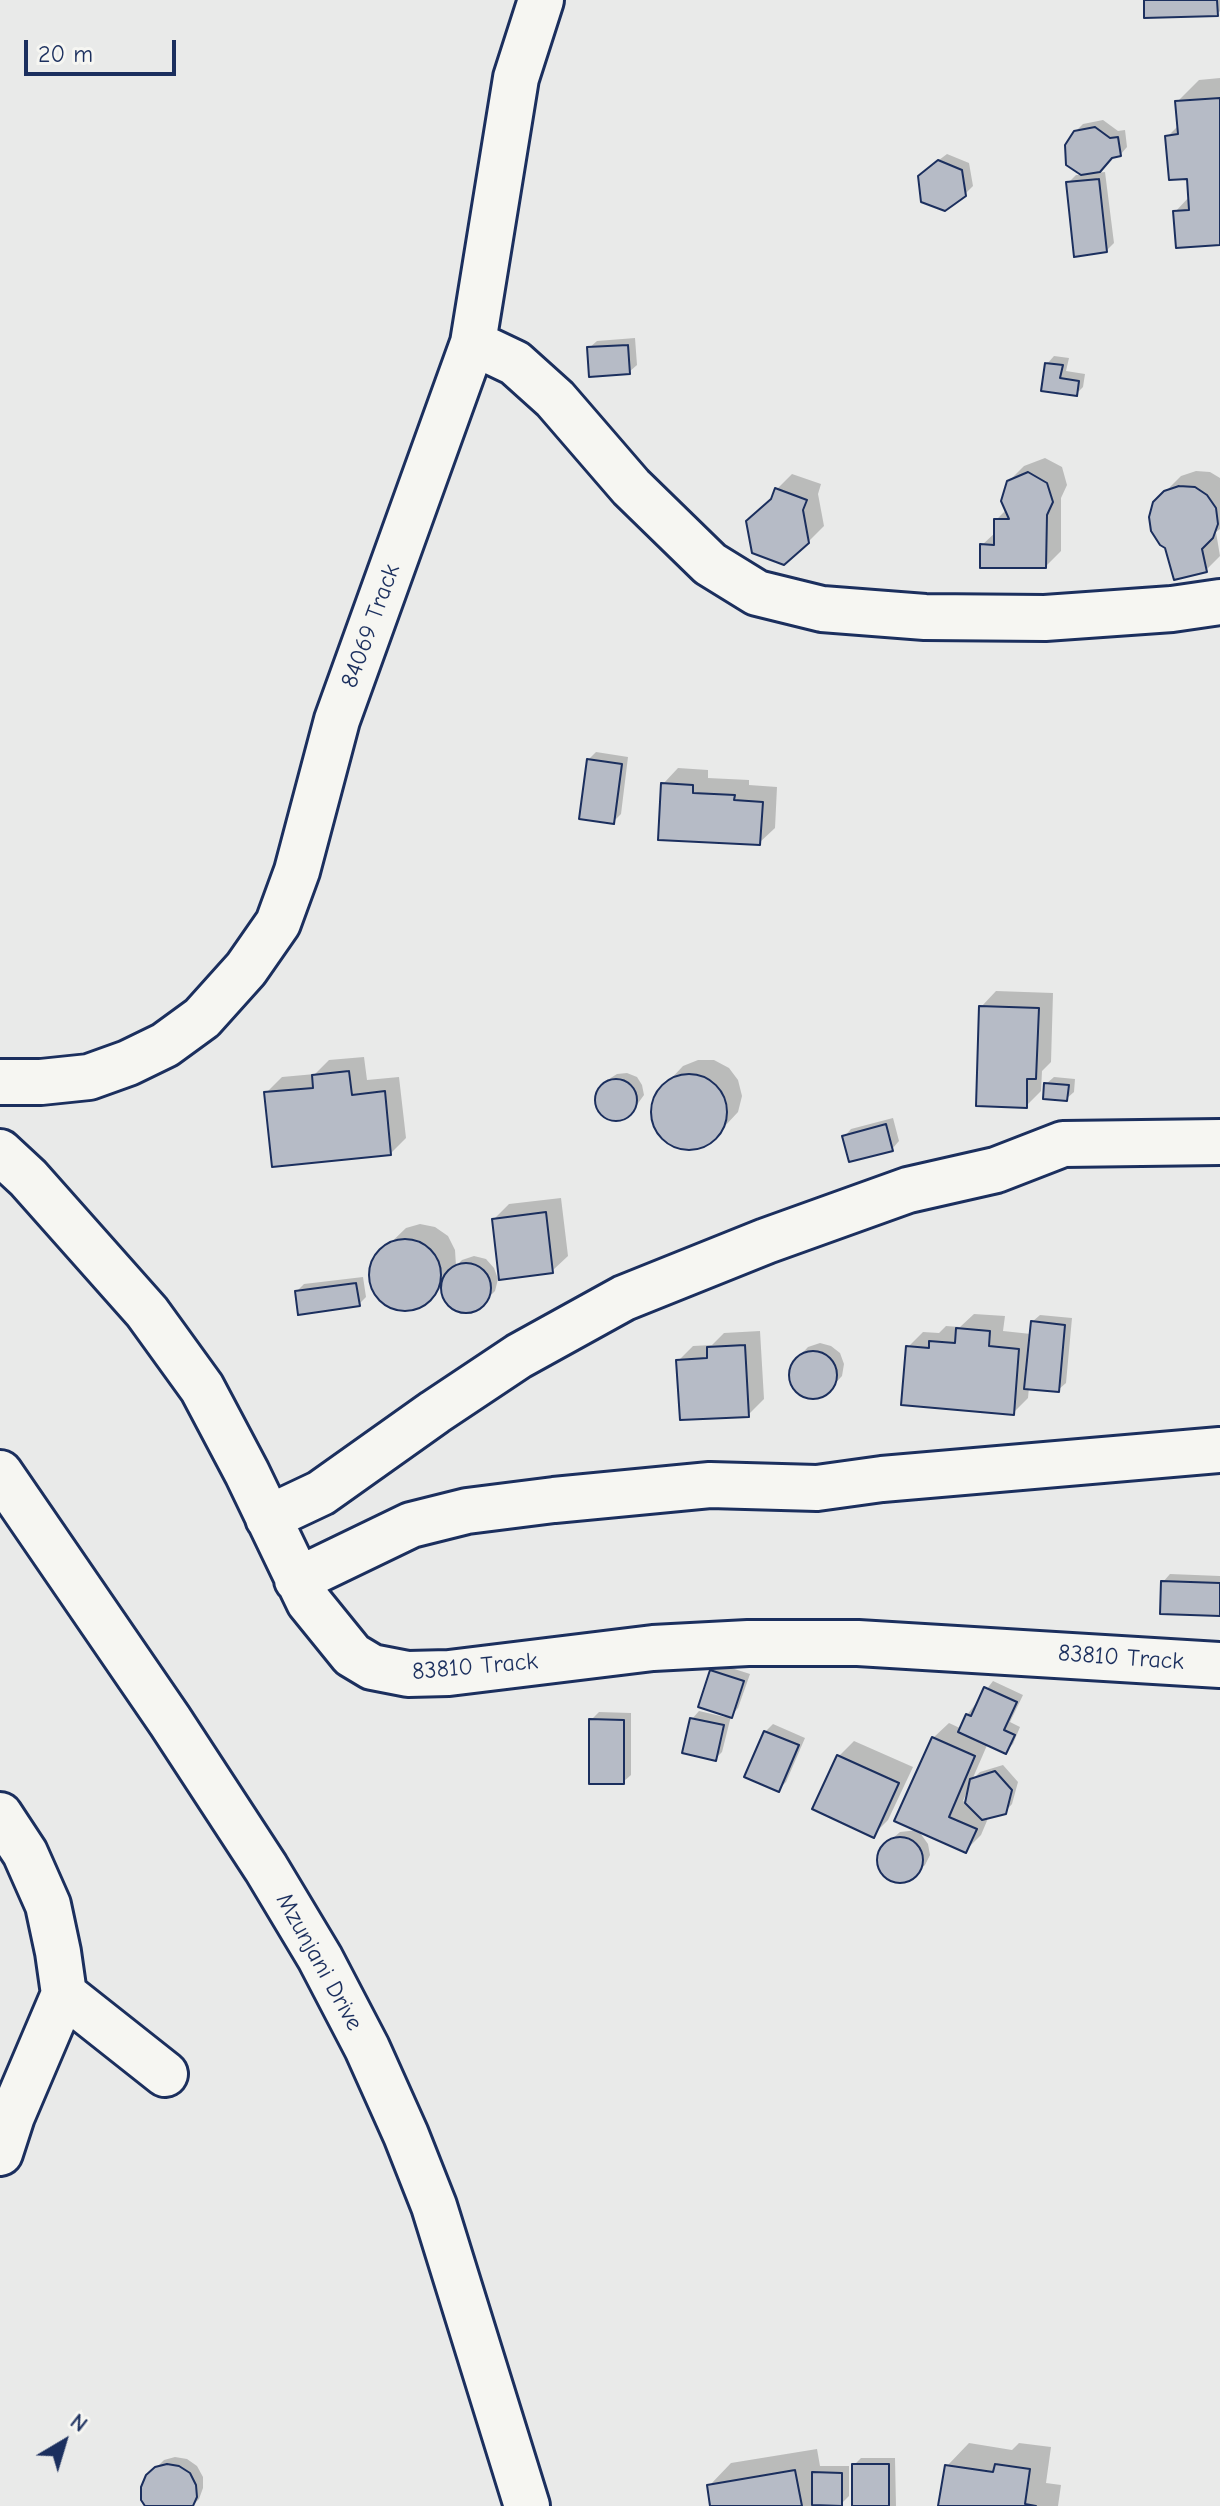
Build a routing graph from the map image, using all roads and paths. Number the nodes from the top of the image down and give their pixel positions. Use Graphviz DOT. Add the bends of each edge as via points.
graph roads {
  1 [pos="541,0"];
  2 [pos="473,343"];
  3 [pos="1220,602"];
  4 [pos="0,1082"];
  5 [pos="1220,1142"];
  6 [pos="0,1152"];
  7 [pos="1220,1450"];
  8 [pos="0,1473"];
  9 [pos="268,1518"];
  10 [pos="297,1580"];
  11 [pos="1220,1665"];
  12 [pos="0,1815"];
  13 [pos="64,1994"];
  14 [pos="165,2074"];
  15 [pos="0,2153"];
  16 [pos="527,2506"];
  1 -- 2 [label="street, 84069 Track" via="516,78"];
  2 -- 3 [label="street" via="515,363 710,564 757,593 822,609 925,617 1045,618"];
  2 -- 4 [label="street, 84069 Track" via="337,720 278,923 202,1018 165,1045 89,1077"];
  5 -- 9 [label="street" via="1063,1144 996,1170 908,1190 766,1241 624,1298 519,1356 321,1493"];
  6 -- 9 [label="street, 83810 Track" via="147,1312 202,1388"];
  7 -- 10 [label="street" via="817,1488 710,1485 467,1511 411,1525"];
  8 -- 16 [label="street, Mzunjani Drive" via="266,1868 367,2048 434,2206"];
  9 -- 10 [label="street, 83810 Track"];
  10 -- 11 [label="street, 83810 Track" via="352,1655 372,1667 408,1674 748,1643 858,1643"];
  12 -- 13 [label="street" via="25,1853 48,1905"];
  13 -- 14 [label="street"];
  13 -- 15 [label="street"];
}
